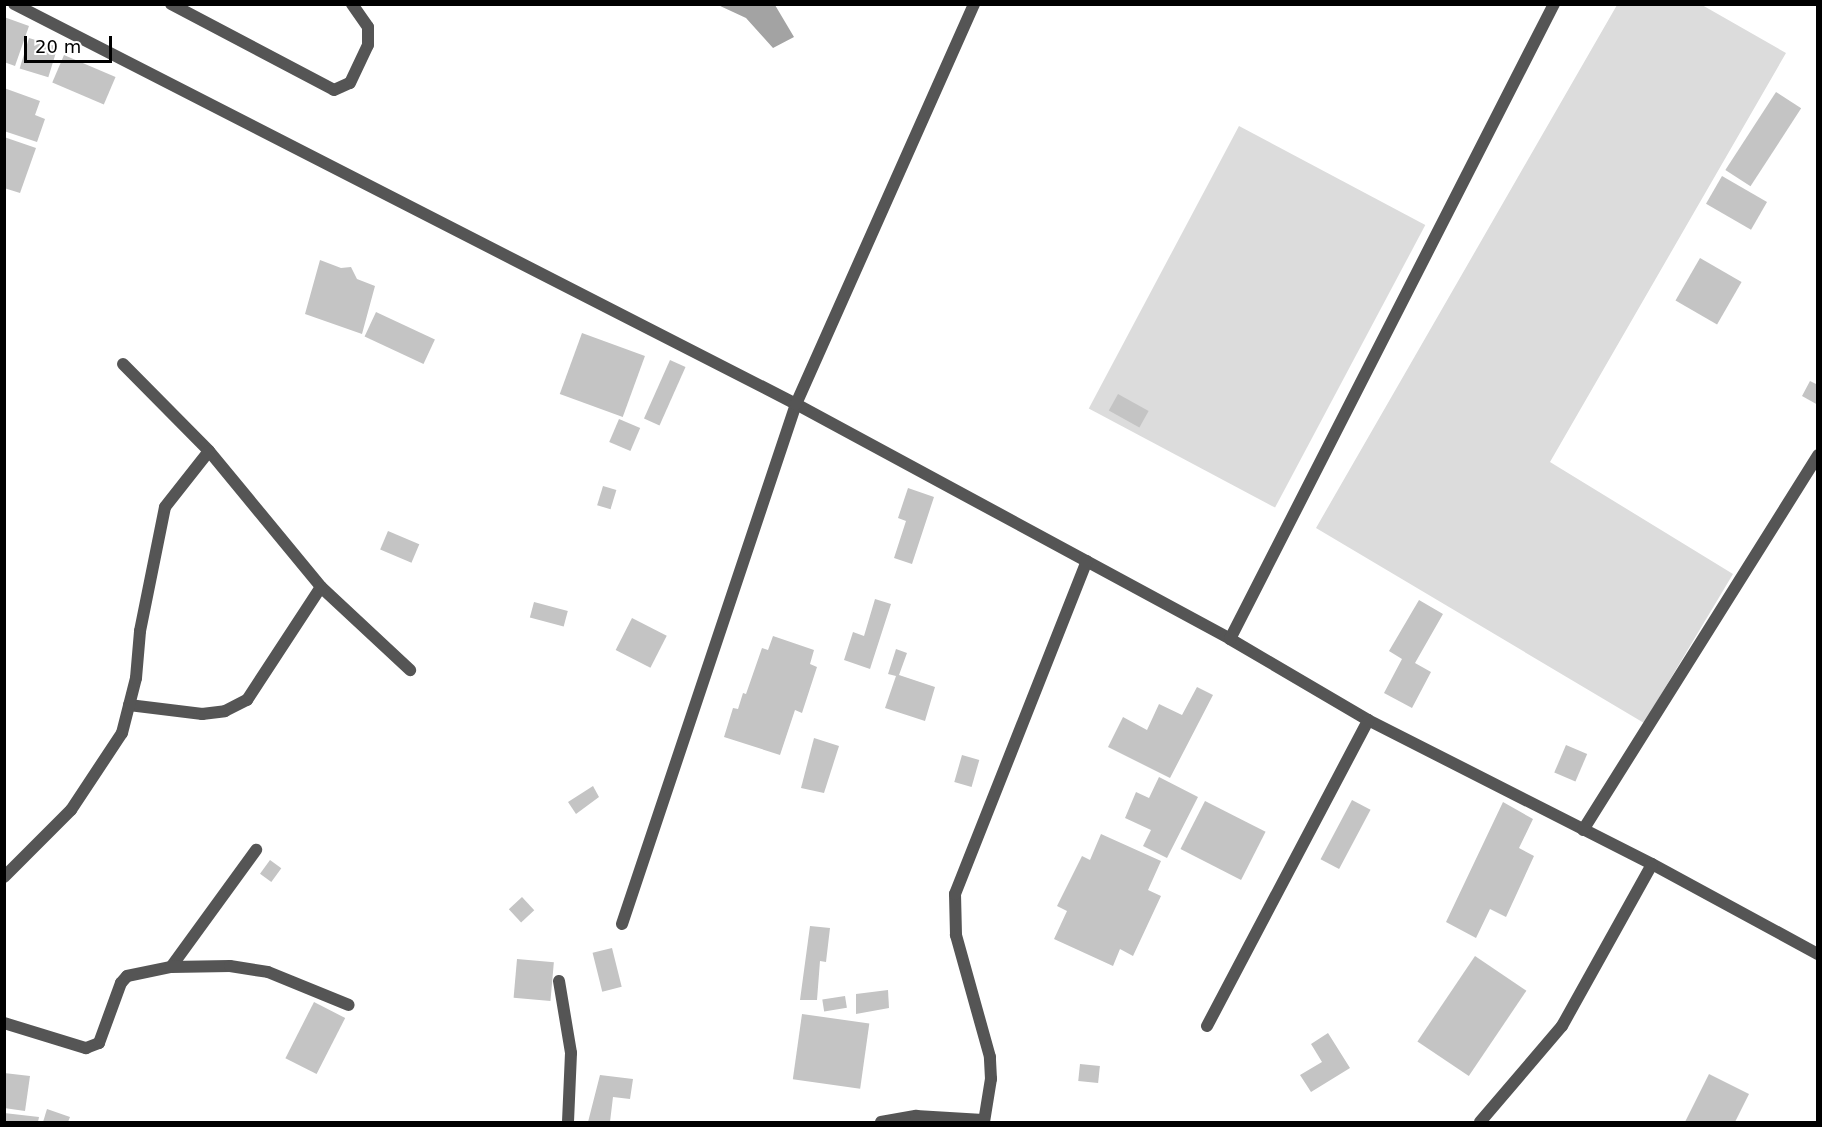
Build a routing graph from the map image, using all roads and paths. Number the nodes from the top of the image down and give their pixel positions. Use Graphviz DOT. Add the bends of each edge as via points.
graph roads {
  1 [pos="14,4"];
  2 [pos="171,4"];
  3 [pos="352,4"];
  4 [pos="974,4"];
  5 [pos="1554,4"];
  6 [pos="123,364"];
  7 [pos="796,404"];
  8 [pos="209,451"];
  9 [pos="1818,455"];
  10 [pos="1087,561"];
  11 [pos="321,587"];
  12 [pos="1230,639"];
  13 [pos="410,670"];
  14 [pos="129,705"];
  15 [pos="1368,720"];
  16 [pos="1583,830"];
  17 [pos="256,850"];
  18 [pos="1653,864"];
  19 [pos="4,877"];
  20 [pos="622,924"];
  21 [pos="1818,954"];
  22 [pos="171,967"];
  23 [pos="559,981"];
  24 [pos="349,1005"];
  25 [pos="4,1023"];
  26 [pos="1207,1026"];
  27 [pos="984,1121"];
  28 [pos="568,1122"];
  29 [pos="881,1122"];
  30 [pos="1480,1122"];
  1 -- 7 [label="street"];
  2 -- 3 [label="street" via="334,90 350,83 368,45 368,27"];
  4 -- 7 [label="street"];
  5 -- 12 [label="street"];
  6 -- 8 [label="street"];
  7 -- 10 [label="street"];
  7 -- 20 [label="street"];
  8 -- 11 [label="street"];
  8 -- 14 [label="street" via="165,507"];
  9 -- 16 [label="street"];
  10 -- 12 [label="street"];
  10 -- 27 [label="street" via="955,894 956,935 990,1057 991,1079"];
  11 -- 13 [label="street"];
  11 -- 14 [label="street" via="247,700 225,711 202,714"];
  12 -- 15 [label="street"];
  14 -- 19 [label="street" via="122,733 72,810"];
  15 -- 16 [label="street"];
  15 -- 26 [label="street"];
  16 -- 18 [label="street"];
  17 -- 22 [label="street"];
  18 -- 21 [label="street"];
  18 -- 30 [label="street" via="1562,1026"];
  22 -- 24 [label="street" via="230,966 268,972"];
  22 -- 25 [label="street" via="127,976 99,1043 86,1048"];
  23 -- 28 [label="street" via="571,1053"];
  27 -- 29 [label="street" via="916,1116"];
}
